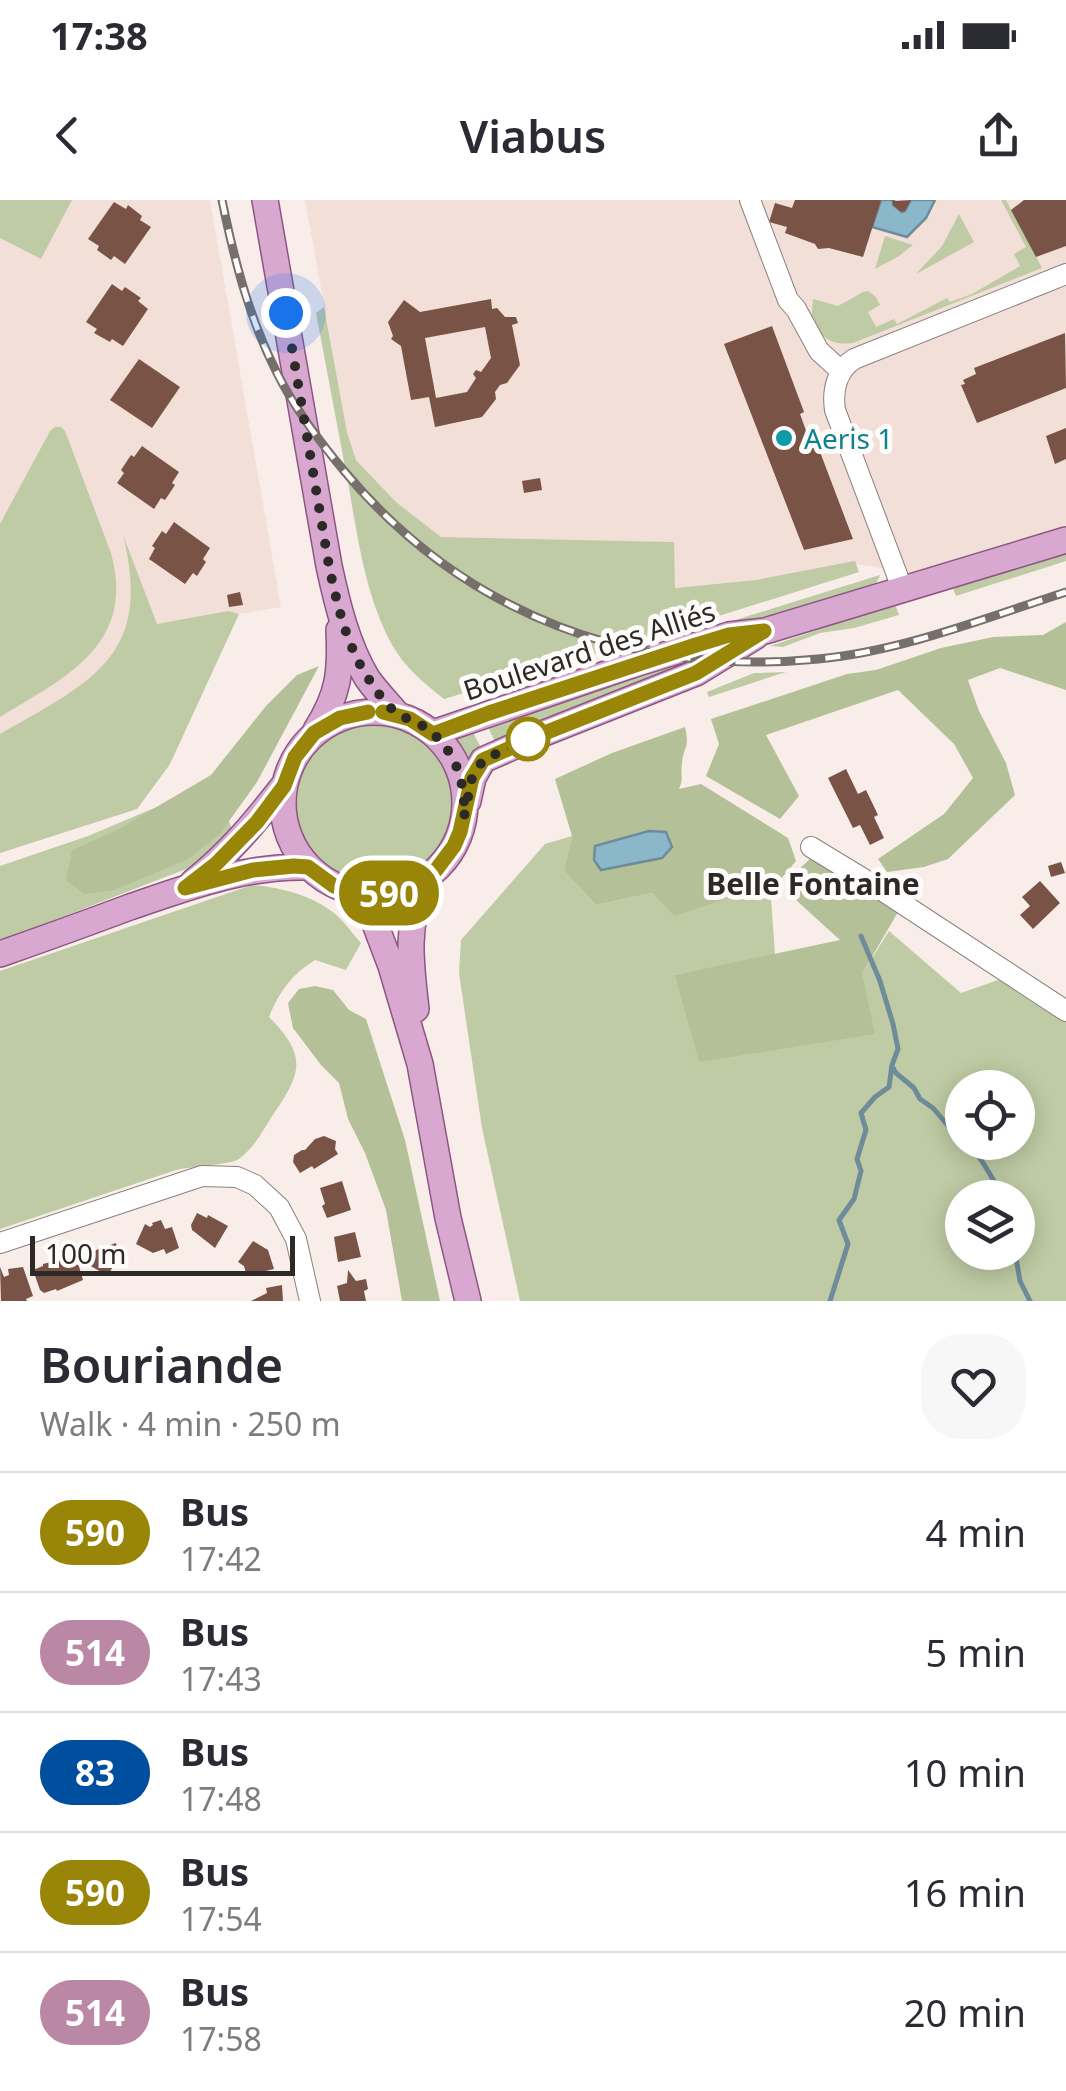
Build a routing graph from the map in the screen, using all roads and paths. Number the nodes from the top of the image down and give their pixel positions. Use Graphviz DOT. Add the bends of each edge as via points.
graph roads {
  1 [pos="266,200"];
  2 [pos="750,200"];
  3 [pos="1066,274"];
  4 [pos="841,371"];
  5 [pos="1066,540"];
  6 [pos="902,588"];
  7 [pos="338,605"];
  8 [pos="764,631"];
  9 [pos="398,714"];
  10 [pos="314,733"];
  11 [pos="433,734"];
  12 [pos="284,786"];
  13 [pos="464,817"];
  14 [pos="810,847"];
  15 [pos="308,867"];
  16 [pos="424,879"];
  17 [pos="185,888"];
  18 [pos="349,891"];
  19 [pos="0,954"];
  20 [pos="1066,1011"];
  21 [pos="420,1064"];
  22 [pos="0,1243"];
  23 [pos="310,1301"];
  24 [pos="468,1301"];
  1 -- 7 [label="main road"];
  2 -- 4 [label="street" via="788,300 819,352"];
  3 -- 4 [label="street" via="854,359"];
  4 -- 6 [label="street" via="835,410"];
  5 -- 6 [label="main road, Boulevard des Alliés"];
  6 -- 8 [label="main road, Boulevard des Alliés"];
  7 -- 9 [label="main road" via="358,662"];
  7 -- 10 [label="main road" via="340,669"];
  8 -- 11 [label="main road, Boulevard des Alliés" via="696,645"];
  8 -- 13 [label="main road, Boulevard des Alliés" via="696,673 483,760"];
  9 -- 10 [label="main road" via="354,714"];
  9 -- 11 [label="main road"];
  10 -- 12 [label="main road"];
  11 -- 13 [label="main road" via="456,763"];
  12 -- 15 [label="main road" via="289,838"];
  12 -- 17 [label="main road" via="240,841"];
  13 -- 16 [label="main road" via="446,859"];
  14 -- 20 [label="street"];
  15 -- 17 [label="main road" via="253,870"];
  15 -- 18 [label="main road"];
  16 -- 18 [label="main road" via="396,892"];
  16 -- 21 [label="main road" via="410,932"];
  17 -- 19 [label="main road"];
  18 -- 21 [label="main road" via="382,938"];
  21 -- 24 [label="main road"];
  22 -- 23 [label="street" via="202,1176 237,1177 279,1207 296,1239"];
}
